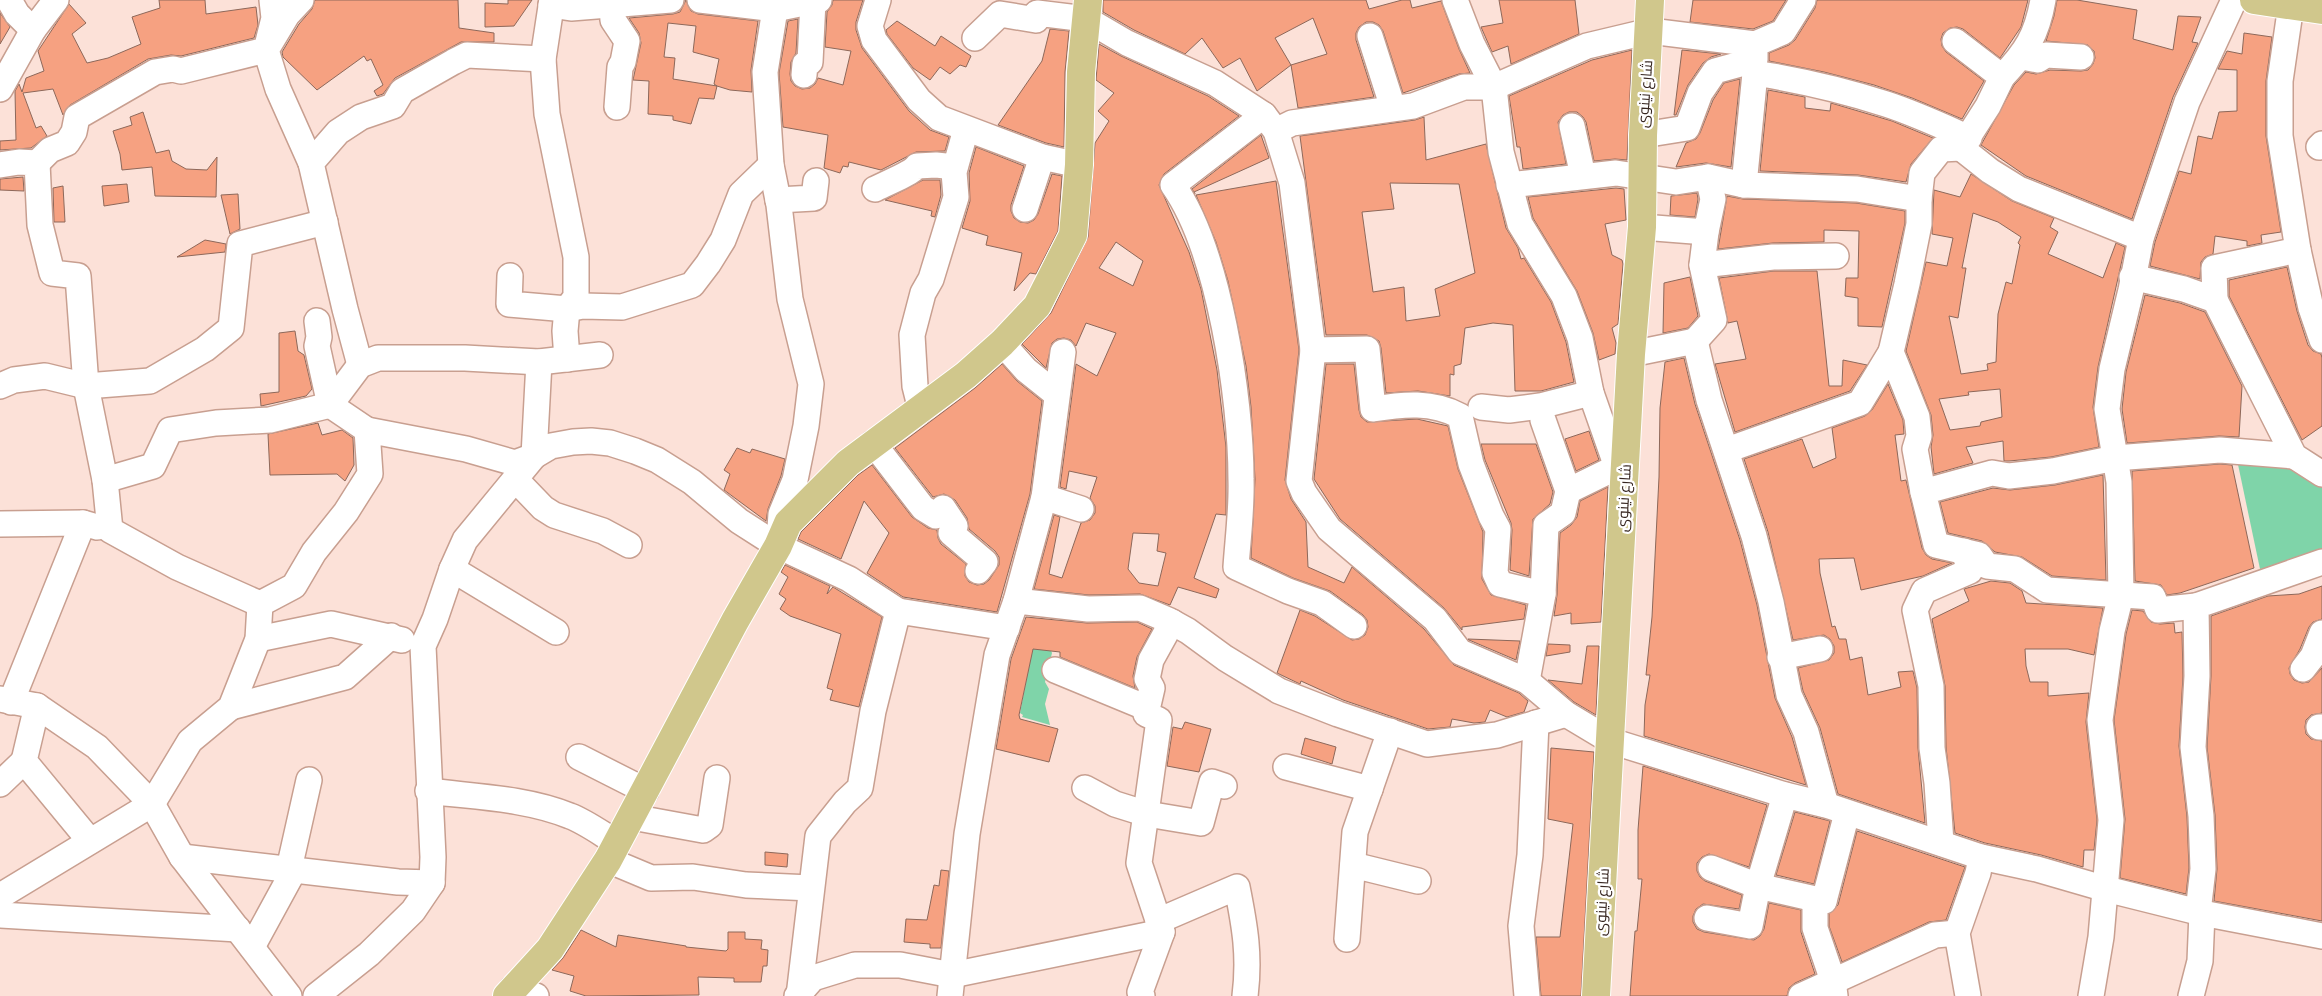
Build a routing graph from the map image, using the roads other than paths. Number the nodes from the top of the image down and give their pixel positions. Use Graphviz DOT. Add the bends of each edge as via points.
graph roads {
  1 [pos="9,0"];
  2 [pos="56,0"];
  3 [pos="272,0"];
  4 [pos="301,0"];
  5 [pos="671,0"];
  6 [pos="700,0"];
  7 [pos="878,0"];
  8 [pos="1455,0"];
  9 [pos="1650,0"];
  10 [pos="1803,0"];
  11 [pos="2043,0"];
  12 [pos="2234,0"];
  13 [pos="2254,0"];
  14 [pos="816,1"];
  15 [pos="552,2"];
  16 [pos="741,3"];
  17 [pos="612,6"];
  18 [pos="2310,6"];
  19 [pos="775,9"];
  20 [pos="1087,9"];
  21 [pos="33,30"];
  22 [pos="1650,31"];
  23 [pos="1370,36"];
  24 [pos="975,38"];
  25 [pos="1955,41"];
  26 [pos="266,50"];
  27 [pos="2022,57"];
  28 [pos="2081,58"];
  29 [pos="542,59"];
  30 [pos="1755,59"];
  31 [pos="804,75"];
  32 [pos="2002,77"];
  33 [pos="1494,87"];
  34 [pos="0,89"];
  35 [pos="617,107"];
  36 [pos="1393,108"];
  37 [pos="1270,123"];
  38 [pos="1572,126"];
  39 [pos="966,129"];
  40 [pos="1643,135"];
  41 [pos="1965,143"];
  42 [pos="1042,157"];
  43 [pos="37,163"];
  44 [pos="311,163"];
  45 [pos="0,165"];
  46 [pos="771,165"];
  47 [pos="1079,166"];
  48 [pos="955,167"];
  49 [pos="1583,176"];
  50 [pos="1642,176"];
  51 [pos="1708,176"];
  52 [pos="816,181"];
  53 [pos="1509,185"];
  54 [pos="1744,185"];
  55 [pos="875,189"];
  56 [pos="1919,199"];
  57 [pos="778,200"];
  58 [pos="1025,209"];
  59 [pos="324,222"];
  60 [pos="1642,227"];
  61 [pos="1706,232"];
  62 [pos="2141,238"];
  63 [pos="2298,250"];
  64 [pos="1836,256"];
  65 [pos="1702,265"];
  66 [pos="510,276"];
  67 [pos="2132,278"];
  68 [pos="2215,300"];
  69 [pos="567,309"];
  70 [pos="317,321"];
  71 [pos="2322,340"];
  72 [pos="1695,341"];
  73 [pos="1002,344"];
  74 [pos="1313,350"];
  75 [pos="1063,352"];
  76 [pos="1891,352"];
  77 [pos="1631,354"];
  78 [pos="600,355"];
  79 [pos="567,359"];
  80 [pos="539,362"];
  81 [pos="360,365"];
  82 [pos="0,386"];
  83 [pos="86,386"];
  84 [pos="1591,393"];
  85 [pos="1056,394"];
  86 [pos="330,404"];
  87 [pos="1481,407"];
  88 [pos="920,410"];
  89 [pos="1543,420"];
  90 [pos="367,430"];
  91 [pos="873,443"];
  92 [pos="1727,450"];
  93 [pos="534,456"];
  94 [pos="2294,456"];
  95 [pos="2115,458"];
  96 [pos="1621,470"];
  97 [pos="2322,474"];
  98 [pos="105,480"];
  99 [pos="516,480"];
  100 [pos="1568,491"];
  101 [pos="1923,492"];
  102 [pos="1044,497"];
  103 [pos="1081,509"];
  104 [pos="83,523"];
  105 [pos="0,524"];
  106 [pos="110,530"];
  107 [pos="629,545"];
  108 [pos="778,546"];
  109 [pos="1964,551"];
  110 [pos="2322,562"];
  111 [pos="452,568"];
  112 [pos="978,571"];
  113 [pos="1543,594"];
  114 [pos="2122,595"];
  115 [pos="1016,601"];
  116 [pos="260,604"];
  117 [pos="2196,606"];
  118 [pos="898,611"];
  119 [pos="1172,622"];
  120 [pos="1354,626"];
  121 [pos="1007,628"];
  122 [pos="556,632"];
  123 [pos="2322,633"];
  124 [pos="391,636"];
  125 [pos="258,639"];
  126 [pos="422,646"];
  127 [pos="1820,649"];
  128 [pos="1780,657"];
  129 [pos="2303,669"];
  130 [pos="1055,670"];
  131 [pos="1526,681"];
  132 [pos="6,700"];
  133 [pos="37,706"];
  134 [pos="231,707"];
  135 [pos="1147,708"];
  136 [pos="1566,714"];
  137 [pos="1536,723"];
  138 [pos="1390,731"];
  139 [pos="1611,741"];
  140 [pos="579,757"];
  141 [pos="24,761"];
  142 [pos="1286,767"];
  143 [pos="718,778"];
  144 [pos="309,780"];
  145 [pos="0,784"];
  146 [pos="1224,786"];
  147 [pos="1085,788"];
  148 [pos="1370,789"];
  149 [pos="428,791"];
  150 [pos="646,791"];
  151 [pos="1784,795"];
  152 [pos="152,804"];
  153 [pos="1837,809"];
  154 [pos="1147,814"];
  155 [pos="632,817"];
  156 [pos="90,842"];
  157 [pos="1941,844"];
  158 [pos="613,852"];
  159 [pos="182,857"];
  160 [pos="1981,857"];
  161 [pos="1353,865"];
  162 [pos="1711,868"];
  163 [pos="294,870"];
  164 [pos="1418,881"];
  165 [pos="432,883"];
  166 [pos="1758,886"];
  167 [pos="811,888"];
  168 [pos="2106,889"];
  169 [pos="0,896"];
  170 [pos="1824,901"];
  171 [pos="2200,912"];
  172 [pos="0,915"];
  173 [pos="1706,918"];
  174 [pos="1160,926"];
  175 [pos="1957,933"];
  176 [pos="2322,936"];
  177 [pos="245,938"];
  178 [pos="1347,939"];
  179 [pos="951,985"];
  180 [pos="1834,988"];
  181 [pos="806,991"];
  182 [pos="524,994"];
  183 [pos="289,996"];
  184 [pos="316,996"];
  185 [pos="1142,996"];
  186 [pos="1245,996"];
  187 [pos="1527,996"];
  188 [pos="1596,996"];
  189 [pos="1801,996"];
  190 [pos="1968,996"];
  191 [pos="2091,996"];
  192 [pos="2191,996"];
  1 -- 21 [label="street"];
  2 -- 21 [label="street"];
  3 -- 26 [label="street" via="274,18"];
  4 -- 26 [label="street" via="287,15"];
  5 -- 17 [label="street"];
  6 -- 16 [label="street"];
  7 -- 39 [label="street" via="870,26 874,40 919,100 939,118"];
  8 -- 33 [label="street"];
  9 -- 22 [label="main road, شارع نينوى"];
  10 -- 30 [label="street" via="1783,32"];
  11 -- 27 [label="street" via="2040,18"];
  12 -- 62 [label="street" via="2187,102"];
  13 -- 18 [label="main road"];
  14 -- 19 [label="street"];
  14 -- 31 [label="street" via="810,62 804,64"];
  15 -- 17 [label="street" via="571,8"];
  15 -- 29 [label="street"];
  16 -- 19 [label="street"];
  17 -- 35 [label="street" via="613,20 627,42 624,62 620,67"];
  18 -- 63 [label="street" via="2280,81 2280,136"];
  19 -- 46 [label="street" via="766,72"];
  20 -- 24 [label="street" via="1037,13 1036,20 1000,14"];
  20 -- 37 [label="street" via="1127,43 1202,76"];
  20 -- 47 [label="main road" via="1080,72"];
  21 -- 34 [label="street"];
  22 -- 30 [label="street"];
  22 -- 33 [label="street" via="1587,46"];
  22 -- 40 [label="main road, شارع نينوى"];
  23 -- 36 [label="street"];
  25 -- 32 [label="street"];
  26 -- 43 [label="street" via="181,71 155,72 77,117 67,144 50,150"];
  26 -- 44 [label="street" via="278,90"];
  27 -- 28 [label="street" via="2038,60 2046,55"];
  27 -- 32 [label="street"];
  29 -- 44 [label="street" via="467,56 452,62 402,91 393,106 361,117 338,132"];
  29 -- 69 [label="street" via="548,114 576,257 576,297"];
  30 -- 40 [label="street" via="1715,72 1700,93 1688,128"];
  30 -- 41 [label="street" via="1796,80 1889,105"];
  30 -- 54 [label="street"];
  32 -- 41 [label="street"];
  33 -- 36 [label="street" via="1464,87 1413,106"];
  33 -- 53 [label="street" via="1501,152"];
  36 -- 37 [label="street" via="1292,123"];
  37 -- 74 [label="street" via="1292,183"];
  37 -- 120 [label="street" via="1173,185 1198,231 1225,332 1242,480 1236,567 1322,603"];
  38 -- 49 [label="street"];
  39 -- 42 [label="street"];
  39 -- 48 [label="street"];
  40 -- 50 [label="main road, شارع نينوى"];
  41 -- 56 [label="street" via="1937,152 1922,173"];
  41 -- 62 [label="street" via="1990,171 2019,189"];
  42 -- 47 [label="street"];
  42 -- 58 [label="street"];
  43 -- 45 [label="street"];
  43 -- 83 [label="street" via="40,225 52,273 78,276"];
  44 -- 59 [label="street"];
  46 -- 57 [label="street"];
  46 -- 69 [label="street" via="741,194 723,240 692,285 622,307"];
  47 -- 73 [label="main road" via="1073,235 1037,306"];
  48 -- 55 [label="street" via="917,166 913,172"];
  48 -- 88 [label="street" via="956,197 912,335"];
  49 -- 50 [label="street"];
  49 -- 53 [label="street"];
  50 -- 51 [label="street" via="1676,182"];
  50 -- 60 [label="main road, شارع نينوى"];
  51 -- 54 [label="street"];
  51 -- 61 [label="street" via="1713,199"];
  52 -- 57 [label="street" via="814,198"];
  53 -- 84 [label="street" via="1520,224 1564,296 1580,338"];
  54 -- 56 [label="street" via="1857,188"];
  56 -- 76 [label="street" via="1919,224"];
  57 -- 108 [label="street" via="790,299 811,384 795,480 781,514"];
  59 -- 81 [label="street"];
  59 -- 83 [label="street" via="240,244 231,328 205,349 150,381"];
  60 -- 61 [label="street"];
  60 -- 77 [label="main road, شارع نينوى"];
  61 -- 65 [label="street"];
  62 -- 67 [label="street"];
  63 -- 68 [label="street" via="2214,268"];
  63 -- 71 [label="street"];
  64 -- 65 [label="street" via="1773,257"];
  65 -- 72 [label="street" via="1714,320"];
  66 -- 69 [label="street" via="509,304"];
  67 -- 68 [label="street" via="2184,289"];
  67 -- 95 [label="street" via="2112,369 2107,410"];
  68 -- 94 [label="street"];
  69 -- 79 [label="street"];
  70 -- 86 [label="street" via="319,337 316,346"];
  72 -- 77 [label="street"];
  72 -- 92 [label="street"];
  73 -- 85 [label="street" via="1026,370"];
  73 -- 88 [label="main road"];
  74 -- 113 [label="street" via="1367,349 1373,409 1405,404 1434,407 1460,416 1471,464 1498,529 1497,579 1500,584"];
  74 -- 131 [label="street" via="1299,481 1304,494 1329,530 1435,619 1460,652"];
  75 -- 85 [label="street"];
  76 -- 92 [label="street" via="1860,403"];
  76 -- 101 [label="street" via="1918,417 1919,436 1915,449"];
  77 -- 96 [label="main road, شارع نينوى"];
  78 -- 79 [label="street"];
  79 -- 80 [label="street"];
  80 -- 81 [label="street" via="378,358"];
  80 -- 93 [label="street"];
  81 -- 86 [label="street"];
  82 -- 83 [label="street" via="14,380 46,376"];
  83 -- 98 [label="street"];
  84 -- 87 [label="street" via="1509,410"];
  84 -- 96 [label="street"];
  85 -- 102 [label="street"];
  86 -- 90 [label="street"];
  86 -- 98 [label="street" via="270,420 216,422 170,430 153,466"];
  88 -- 91 [label="main road"];
  89 -- 100 [label="street"];
  90 -- 93 [label="street" via="466,449 515,463"];
  90 -- 116 [label="street" via="370,474 346,512 314,552 294,586"];
  91 -- 108 [label="main road" via="848,463 788,523"];
  91 -- 112 [label="street" via="922,508 936,516 943,508 955,526 950,533 986,562"];
  92 -- 128 [label="street" via="1768,593"];
  93 -- 99 [label="street"];
  93 -- 108 [label="street" via="551,446 591,441 635,451 657,460 692,482 740,521"];
  94 -- 95 [label="street" via="2220,450"];
  94 -- 97 [label="street"];
  95 -- 101 [label="street" via="2053,471 2009,476 1992,473"];
  95 -- 114 [label="street" via="2119,482"];
  96 -- 100 [label="street"];
  96 -- 139 [label="main road, شارع نينوى"];
  98 -- 106 [label="street"];
  99 -- 107 [label="street" via="554,515 602,531"];
  99 -- 111 [label="street" via="465,540"];
  100 -- 113 [label="street" via="1563,513 1546,525"];
  101 -- 109 [label="street" via="1936,545"];
  102 -- 103 [label="street"];
  102 -- 115 [label="street"];
  104 -- 105 [label="street"];
  104 -- 106 [label="street"];
  104 -- 132 [label="street"];
  106 -- 116 [label="street" via="177,567"];
  108 -- 118 [label="street" via="849,579"];
  108 -- 150 [label="main road" via="692,700"];
  109 -- 114 [label="street" via="1979,555 1987,566 2015,569 2047,590"];
  109 -- 157 [label="street" via="1970,571 1924,591 1914,610 1931,686 1932,748"];
  110 -- 117 [label="street"];
  111 -- 122 [label="street"];
  111 -- 126 [label="street"];
  113 -- 131 [label="street"];
  114 -- 117 [label="street" via="2153,597 2158,610"];
  114 -- 168 [label="street" via="2112,632 2100,720 2111,820"];
  115 -- 119 [label="street" via="1088,609 1140,608"];
  115 -- 121 [label="street"];
  116 -- 125 [label="street"];
  117 -- 171 [label="street" via="2193,747 2201,816 2203,869"];
  118 -- 121 [label="street"];
  118 -- 167 [label="street" via="873,711 860,788 818,836"];
  119 -- 135 [label="street" via="1151,660 1147,679 1152,688"];
  119 -- 138 [label="street" via="1279,691"];
  121 -- 179 [label="street" via="997,655 967,834"];
  123 -- 129 [label="street" via="2313,656"];
  124 -- 125 [label="street" via="331,624"];
  124 -- 126 [label="street"];
  124 -- 134 [label="street" via="345,677"];
  125 -- 134 [label="street"];
  126 -- 149 [label="street"];
  127 -- 128 [label="street"];
  128 -- 153 [label="street" via="1789,696"];
  130 -- 135 [label="street"];
  131 -- 136 [label="street"];
  132 -- 133 [label="street"];
  133 -- 141 [label="street"];
  133 -- 152 [label="street" via="97,747"];
  134 -- 152 [label="street" via="190,741"];
  135 -- 154 [label="street" via="1146,714 1159,720"];
  136 -- 137 [label="street"];
  136 -- 139 [label="street"];
  137 -- 138 [label="street" via="1496,736 1428,744"];
  137 -- 187 [label="street" via="1530,855 1521,926"];
  138 -- 148 [label="street"];
  139 -- 151 [label="street"];
  139 -- 188 [label="main road, شارع نينوى"];
  140 -- 150 [label="street"];
  141 -- 145 [label="street"];
  141 -- 156 [label="street"];
  142 -- 148 [label="street"];
  143 -- 155 [label="street" via="710,825 704,830"];
  144 -- 163 [label="street" via="291,860"];
  146 -- 154 [label="street" via="1212,782 1201,823"];
  147 -- 154 [label="street" via="1115,804"];
  148 -- 161 [label="street" via="1355,832"];
  149 -- 158 [label="street" via="551,808 572,816"];
  149 -- 165 [label="street"];
  150 -- 155 [label="main road"];
  151 -- 153 [label="street"];
  151 -- 166 [label="street"];
  152 -- 156 [label="street"];
  152 -- 159 [label="street"];
  153 -- 157 [label="street"];
  153 -- 170 [label="street"];
  154 -- 174 [label="street" via="1140,863"];
  155 -- 158 [label="main road"];
  156 -- 169 [label="street"];
  157 -- 160 [label="street"];
  158 -- 167 [label="street" via="651,878 693,877 746,885"];
  158 -- 182 [label="main road"];
  159 -- 163 [label="street"];
  159 -- 177 [label="street"];
  160 -- 168 [label="street"];
  160 -- 175 [label="street"];
  161 -- 164 [label="street"];
  161 -- 178 [label="street"];
  162 -- 166 [label="street"];
  163 -- 165 [label="street"];
  163 -- 177 [label="street"];
  165 -- 184 [label="street" via="413,910 369,954"];
  166 -- 170 [label="street"];
  166 -- 173 [label="street" via="1750,926"];
  167 -- 181 [label="street"];
  168 -- 171 [label="street"];
  168 -- 191 [label="street" via="2102,937"];
  170 -- 180 [label="street" via="1815,902 1815,928"];
  171 -- 176 [label="street"];
  171 -- 192 [label="street" via="2200,961"];
  172 -- 177 [label="street"];
  174 -- 179 [label="street"];
  174 -- 185 [label="street" via="1140,992"];
  174 -- 186 [label="street" via="1237,887 1248,959"];
  175 -- 180 [label="street" via="1935,935"];
  175 -- 190 [label="street"];
  177 -- 183 [label="street"];
  179 -- 181 [label="street" via="900,965 855,965"];
  180 -- 189 [label="street"];
}
